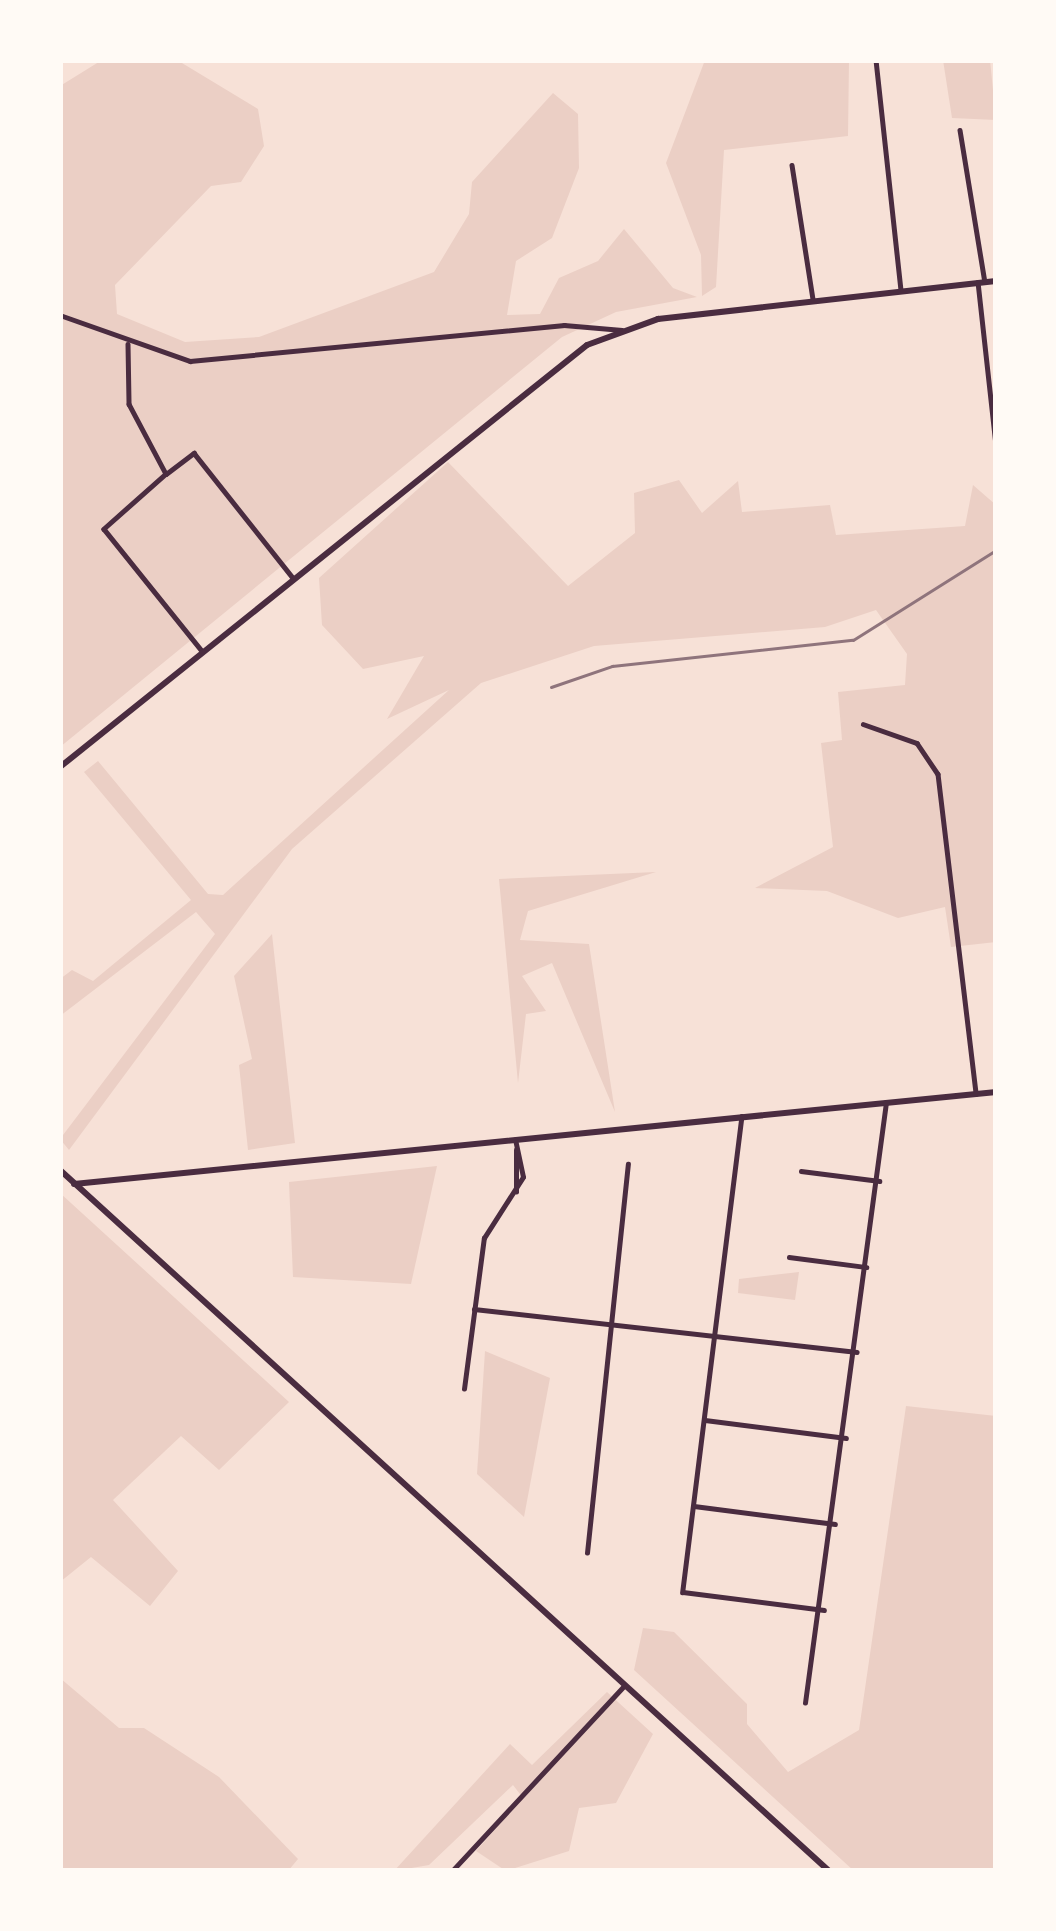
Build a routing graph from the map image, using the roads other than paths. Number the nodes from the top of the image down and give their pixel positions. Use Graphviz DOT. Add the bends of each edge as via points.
graph roads {
  1 [pos="876,60"];
  2 [pos="961,130"];
  3 [pos="792,165"];
  4 [pos="996,281"];
  5 [pos="981,282"];
  6 [pos="901,290"];
  7 [pos="813,299"];
  8 [pos="60,315"];
  9 [pos="622,330"];
  10 [pos="128,344"];
  11 [pos="996,444"];
  12 [pos="166,474"];
  13 [pos="293,578"];
  14 [pos="202,651"];
  15 [pos="863,724"];
  16 [pos="60,767"];
  17 [pos="996,1092"];
  18 [pos="976,1094"];
  19 [pos="886,1102"];
  20 [pos="742,1116"];
  21 [pos="516,1143"];
  22 [pos="628,1164"];
  23 [pos="60,1170"];
  24 [pos="801,1171"];
  25 [pos="879,1181"];
  26 [pos="74,1184"];
  27 [pos="789,1257"];
  28 [pos="868,1267"];
  29 [pos="474,1309"];
  30 [pos="618,1323"];
  31 [pos="716,1335"];
  32 [pos="857,1352"];
  33 [pos="464,1389"];
  34 [pos="705,1420"];
  35 [pos="846,1438"];
  36 [pos="694,1506"];
  37 [pos="836,1524"];
  38 [pos="587,1553"];
  39 [pos="824,1610"];
  40 [pos="625,1686"];
  41 [pos="805,1703"];
  42 [pos="452,1871"];
  43 [pos="829,1871"];
  1 -- 6 [label="street"];
  2 -- 5 [label="street"];
  3 -- 7 [label="street"];
  4 -- 5 [label="street"];
  5 -- 6 [label="street"];
  5 -- 11 [label="street"];
  6 -- 7 [label="street"];
  7 -- 9 [label="street"];
  8 -- 10 [label="street"];
  9 -- 10 [label="street" via="564,325 190,361"];
  9 -- 13 [label="street" via="528,382"];
  10 -- 12 [label="street" via="129,404"];
  12 -- 13 [label="street" via="194,453"];
  12 -- 14 [label="street" via="104,529"];
  13 -- 14 [label="street"];
  14 -- 16 [label="street"];
  15 -- 18 [label="street" via="917,743 938,774"];
  17 -- 18 [label="street"];
  18 -- 19 [label="street"];
  19 -- 20 [label="street"];
  19 -- 25 [label="street"];
  20 -- 21 [label="street"];
  20 -- 31 [label="street"];
  21 -- 26 [label="street"];
  21 -- 29 [label="street" via="516,1192 484,1238"];
  22 -- 30 [label="street"];
  23 -- 26 [label="street"];
  24 -- 25 [label="street"];
  25 -- 28 [label="street"];
  26 -- 40 [label="street"];
  27 -- 28 [label="street"];
  28 -- 32 [label="street"];
  29 -- 30 [label="street"];
  29 -- 33 [label="street"];
  30 -- 31 [label="street"];
  30 -- 38 [label="street"];
  31 -- 32 [label="street"];
  31 -- 34 [label="street"];
  32 -- 35 [label="street"];
  34 -- 35 [label="street"];
  34 -- 36 [label="street"];
  35 -- 37 [label="street"];
  36 -- 37 [label="street"];
  36 -- 39 [label="street" via="683,1592"];
  37 -- 39 [label="street"];
  39 -- 41 [label="street"];
  40 -- 42 [label="street"];
  40 -- 43 [label="street"];
}
